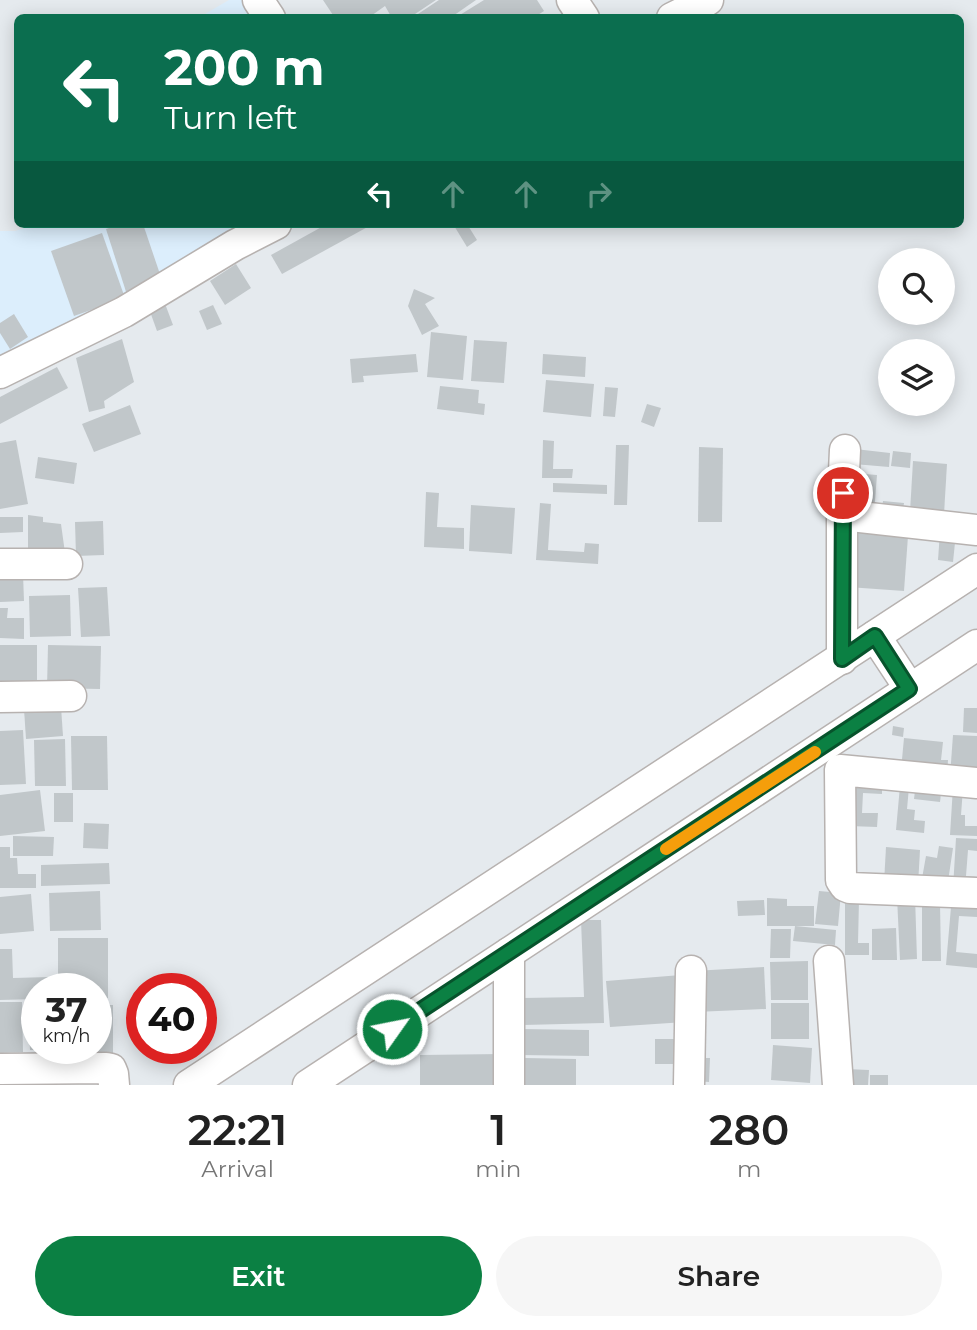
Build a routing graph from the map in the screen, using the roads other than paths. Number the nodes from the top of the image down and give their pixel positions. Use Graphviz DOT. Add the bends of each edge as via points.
graph roads {
  1 [pos="708,0"];
  2 [pos="680,14"];
  3 [pos="268,228"];
  4 [pos="0,373"];
  5 [pos="845,450"];
  6 [pos="842,515"];
  7 [pos="977,530"];
  8 [pos="0,564"];
  9 [pos="67,564"];
  10 [pos="977,569"];
  11 [pos="875,636"];
  12 [pos="977,645"];
  13 [pos="842,659"];
  14 [pos="909,689"];
  15 [pos="71,696"];
  16 [pos="0,697"];
  17 [pos="977,783"];
  18 [pos="977,894"];
  19 [pos="509,953"];
  20 [pos="829,961"];
  21 [pos="691,971"];
  22 [pos="0,1069"];
  23 [pos="346,1073"];
  24 [pos="114,1085"];
  25 [pos="189,1085"];
  26 [pos="308,1085"];
  27 [pos="509,1085"];
  28 [pos="689,1085"];
  29 [pos="838,1085"];
  1 -- 2 [label="street"];
  3 -- 4 [label="street" via="124,312"];
  5 -- 6 [label="street"];
  6 -- 7 [label="street"];
  6 -- 13 [label="street"];
  8 -- 9 [label="street"];
  10 -- 11 [label="street"];
  11 -- 13 [label="street"];
  11 -- 14 [label="street"];
  12 -- 14 [label="street"];
  13 -- 25 [label="street"];
  14 -- 19 [label="street"];
  15 -- 16 [label="street"];
  17 -- 18 [label="street" via="840,770 841,880 845,886"];
  19 -- 23 [label="street"];
  19 -- 27 [label="street"];
  20 -- 29 [label="street"];
  21 -- 28 [label="street"];
  22 -- 24 [label="street" via="106,1068 111,1069"];
  23 -- 26 [label="street"];
}
